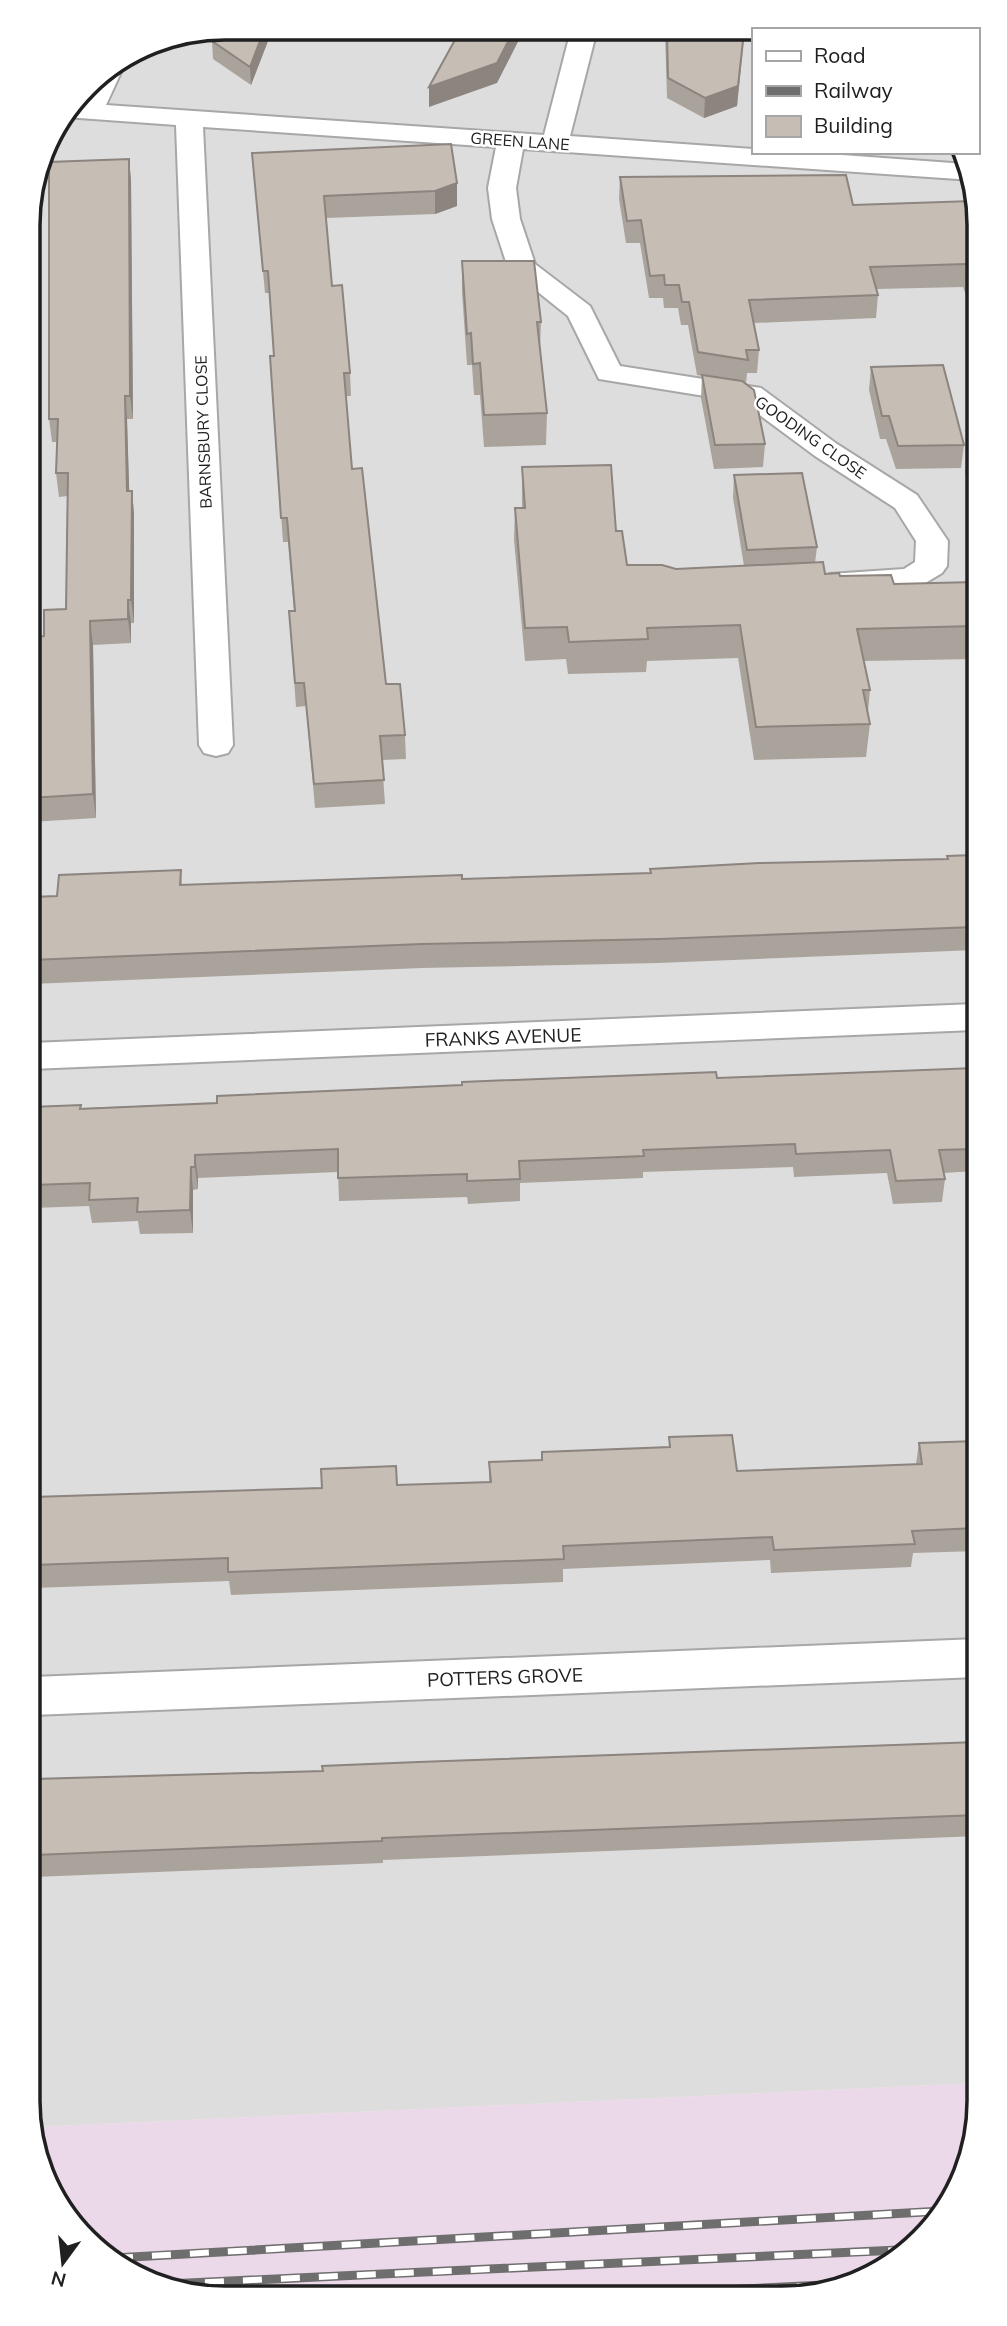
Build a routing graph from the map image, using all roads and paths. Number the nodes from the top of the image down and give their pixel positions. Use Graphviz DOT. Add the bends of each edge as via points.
graph roads {
  1 [pos="581,40"];
  2 [pos="80,111"];
  3 [pos="189,118"];
  4 [pos="511,141"];
  5 [pos="555,144"];
  6 [pos="958,171"];
  7 [pos="813,582"];
  8 [pos="216,746"];
  9 [pos="967,1017"];
  10 [pos="41,1056"];
  11 [pos="966,1658"];
  12 [pos="40,1696"];
  1 -- 5 [label="street"];
  2 -- 3 [label="street, GREEN LANE"];
  3 -- 4 [label="street, GREEN LANE"];
  3 -- 8 [label="street, BARNSBURY CLOSE"];
  4 -- 5 [label="street, GREEN LANE"];
  4 -- 7 [label="street, GOODING CLOSE" via="502,188 506,219 522,268 580,312 608,373 751,394 906,502 932,541 931,566 911,578"];
  5 -- 6 [label="street, GREEN LANE"];
  9 -- 10 [label="street, FRANKS AVENUE"];
  11 -- 12 [label="street, POTTERS GROVE"];
}
